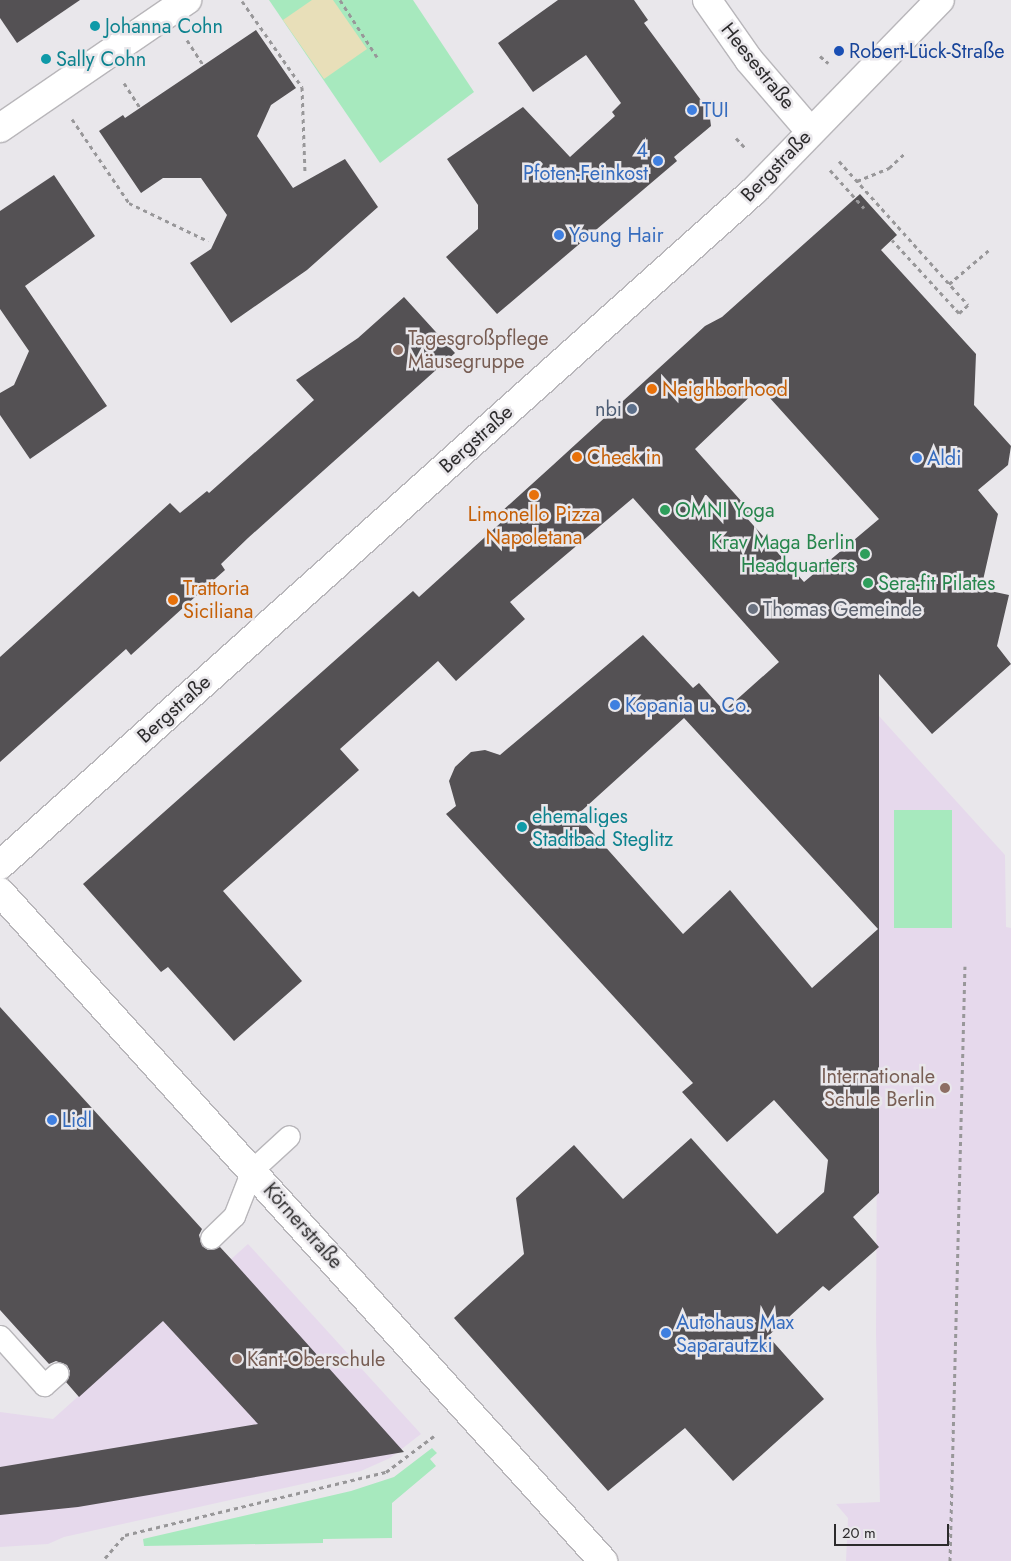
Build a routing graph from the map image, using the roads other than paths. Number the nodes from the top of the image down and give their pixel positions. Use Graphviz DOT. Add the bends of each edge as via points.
graph roads {
  1 [pos="187,0"];
  2 [pos="707,0"];
  3 [pos="940,0"];
  4 [pos="0,128"];
  5 [pos="810,131"];
  6 [pos="0,865"];
  7 [pos="0,892"];
  8 [pos="289,1136"];
  9 [pos="252,1170"];
  10 [pos="211,1238"];
  11 [pos="0,1336"];
  12 [pos="58,1374"];
  13 [pos="603,1561"];
  1 -- 4 [label="street"];
  2 -- 5 [label="street, Heesestraße" via="749,60"];
  3 -- 5 [label="street, Bergstraße"];
  5 -- 6 [label="street, Bergstraße" via="755,190"];
  7 -- 9 [label="street, Körnerstraße"];
  8 -- 9 [label="lane"];
  9 -- 10 [label="lane" via="234,1216"];
  9 -- 13 [label="street, Körnerstraße"];
  11 -- 12 [label="lane" via="44,1385"];
}
